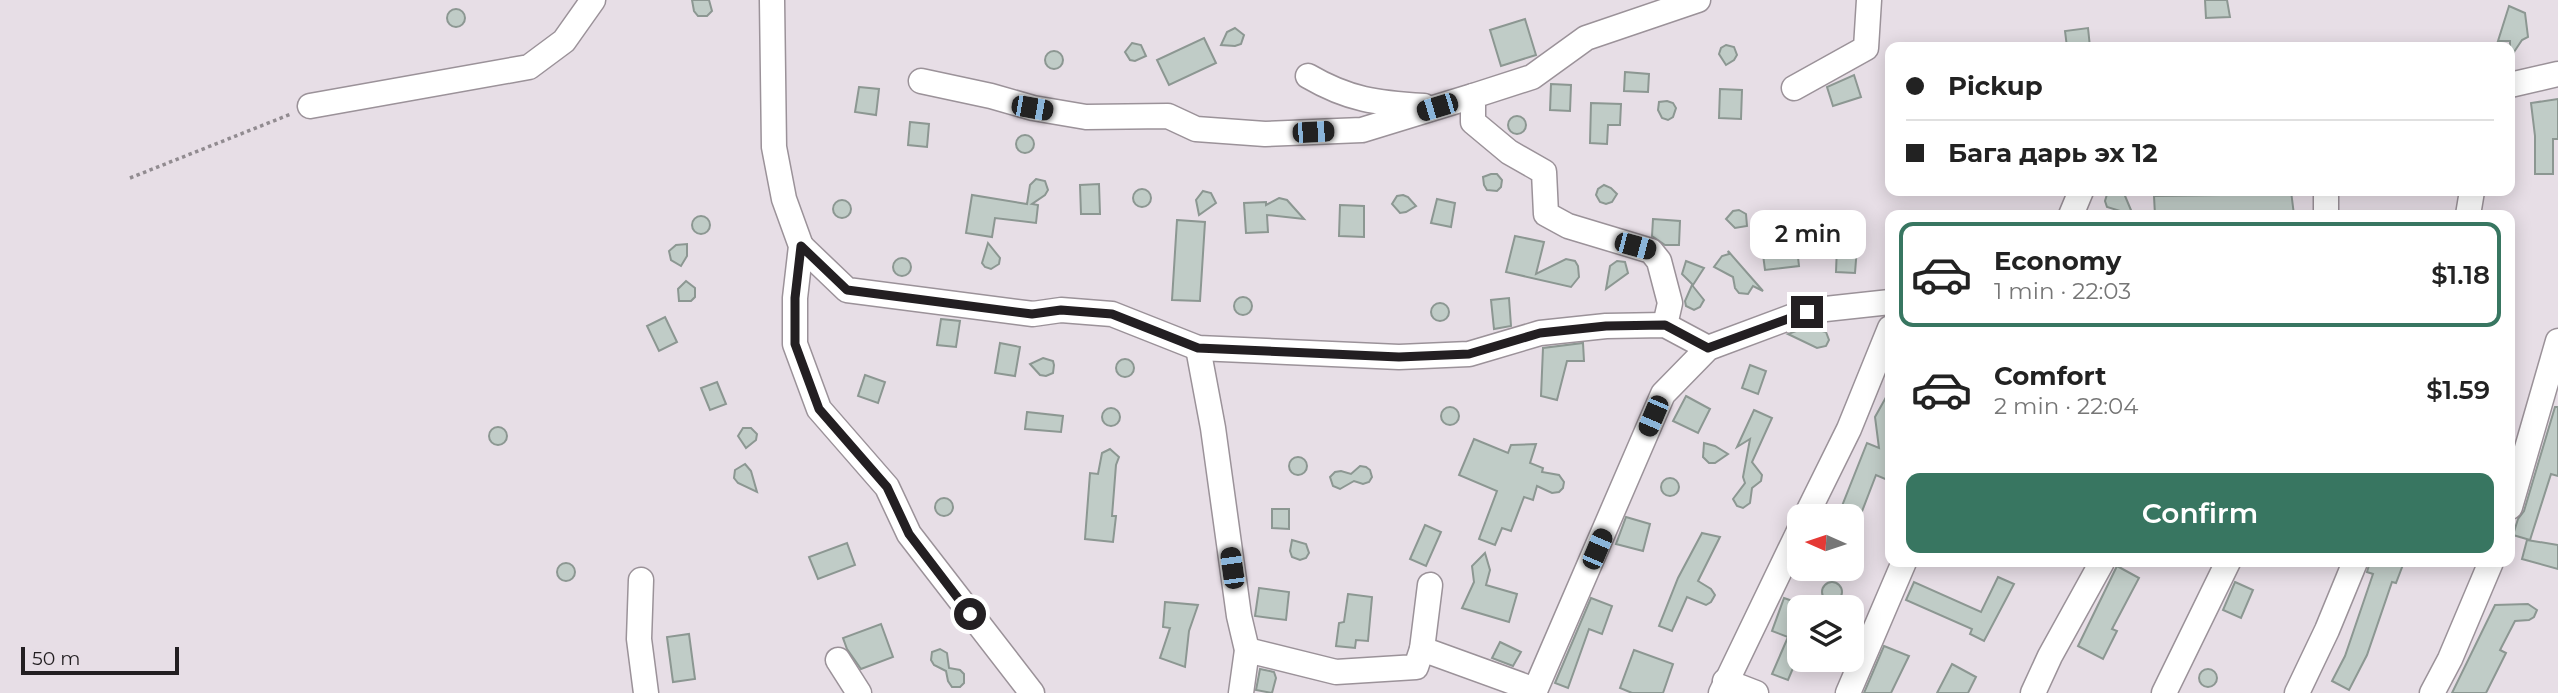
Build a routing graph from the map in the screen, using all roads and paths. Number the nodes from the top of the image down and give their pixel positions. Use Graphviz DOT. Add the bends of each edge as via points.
graph roads {
  1 [pos="593,0"];
  2 [pos="772,0"];
  3 [pos="1698,0"];
  4 [pos="1869,0"];
  5 [pos="2558,74"];
  6 [pos="1308,76"];
  7 [pos="920,81"];
  8 [pos="2515,84"];
  9 [pos="1794,88"];
  10 [pos="1473,96"];
  11 [pos="310,107"];
  12 [pos="1437,107"];
  13 [pos="131,178"];
  14 [pos="801,246"];
  15 [pos="1885,303"];
  16 [pos="1665,325"];
  17 [pos="1885,340"];
  18 [pos="2558,341"];
  19 [pos="1198,348"];
  20 [pos="1708,348"];
  21 [pos="2515,490"];
  22 [pos="1812,504"];
  23 [pos="1787,556"];
  24 [pos="1902,567"];
  25 [pos="2099,567"];
  26 [pos="2226,567"];
  27 [pos="2353,567"];
  28 [pos="2489,567"];
  29 [pos="641,580"];
  30 [pos="1430,585"];
  31 [pos="1422,649"];
  32 [pos="1247,650"];
  33 [pos="838,660"];
  34 [pos="1723,687"];
  35 [pos="1535,692"];
  36 [pos="646,693"];
  37 [pos="859,693"];
  38 [pos="1032,693"];
  39 [pos="1241,693"];
  40 [pos="1756,693"];
  41 [pos="1849,693"];
  42 [pos="2033,693"];
  43 [pos="2164,693"];
  44 [pos="2297,693"];
  45 [pos="2432,693"];
  1 -- 11 [label="street" via="564,41 529,67"];
  2 -- 14 [label="street" via="774,147 784,199"];
  3 -- 10 [label="street" via="1586,38 1532,77"];
  4 -- 9 [label="street" via="1866,48"];
  5 -- 8 [label="street"];
  6 -- 12 [label="street" via="1366,101"];
  7 -- 12 [label="street" via="1086,117 1168,116 1196,129 1265,134 1362,130"];
  10 -- 12 [label="street"];
  10 -- 16 [label="street" via="1473,122 1509,152 1544,172 1546,214 1568,226 1651,251 1659,261 1670,303"];
  11 -- 13 [label="path"];
  14 -- 19 [label="street" via="847,290 1032,314 1061,310 1112,314"];
  14 -- 38 [label="street" via="795,344 819,409 887,487 909,534"];
  15 -- 20 [label="street" via="1807,312"];
  16 -- 19 [label="street" via="1540,333 1469,354 1399,357"];
  16 -- 20 [label="street"];
  17 -- 22 [label="street"];
  18 -- 21 [label="street"];
  19 -- 32 [label="street"];
  20 -- 35 [label="street" via="1663,394"];
  23 -- 34 [label="street"];
  24 -- 41 [label="street"];
  25 -- 42 [label="street"];
  26 -- 43 [label="street"];
  27 -- 44 [label="street"];
  28 -- 45 [label="street"];
  29 -- 36 [label="street" via="639,639"];
  30 -- 31 [label="street"];
  31 -- 32 [label="street" via="1416,667 1336,672"];
  31 -- 35 [label="street"];
  32 -- 39 [label="street"];
  33 -- 37 [label="street"];
  34 -- 40 [label="street"];
}
